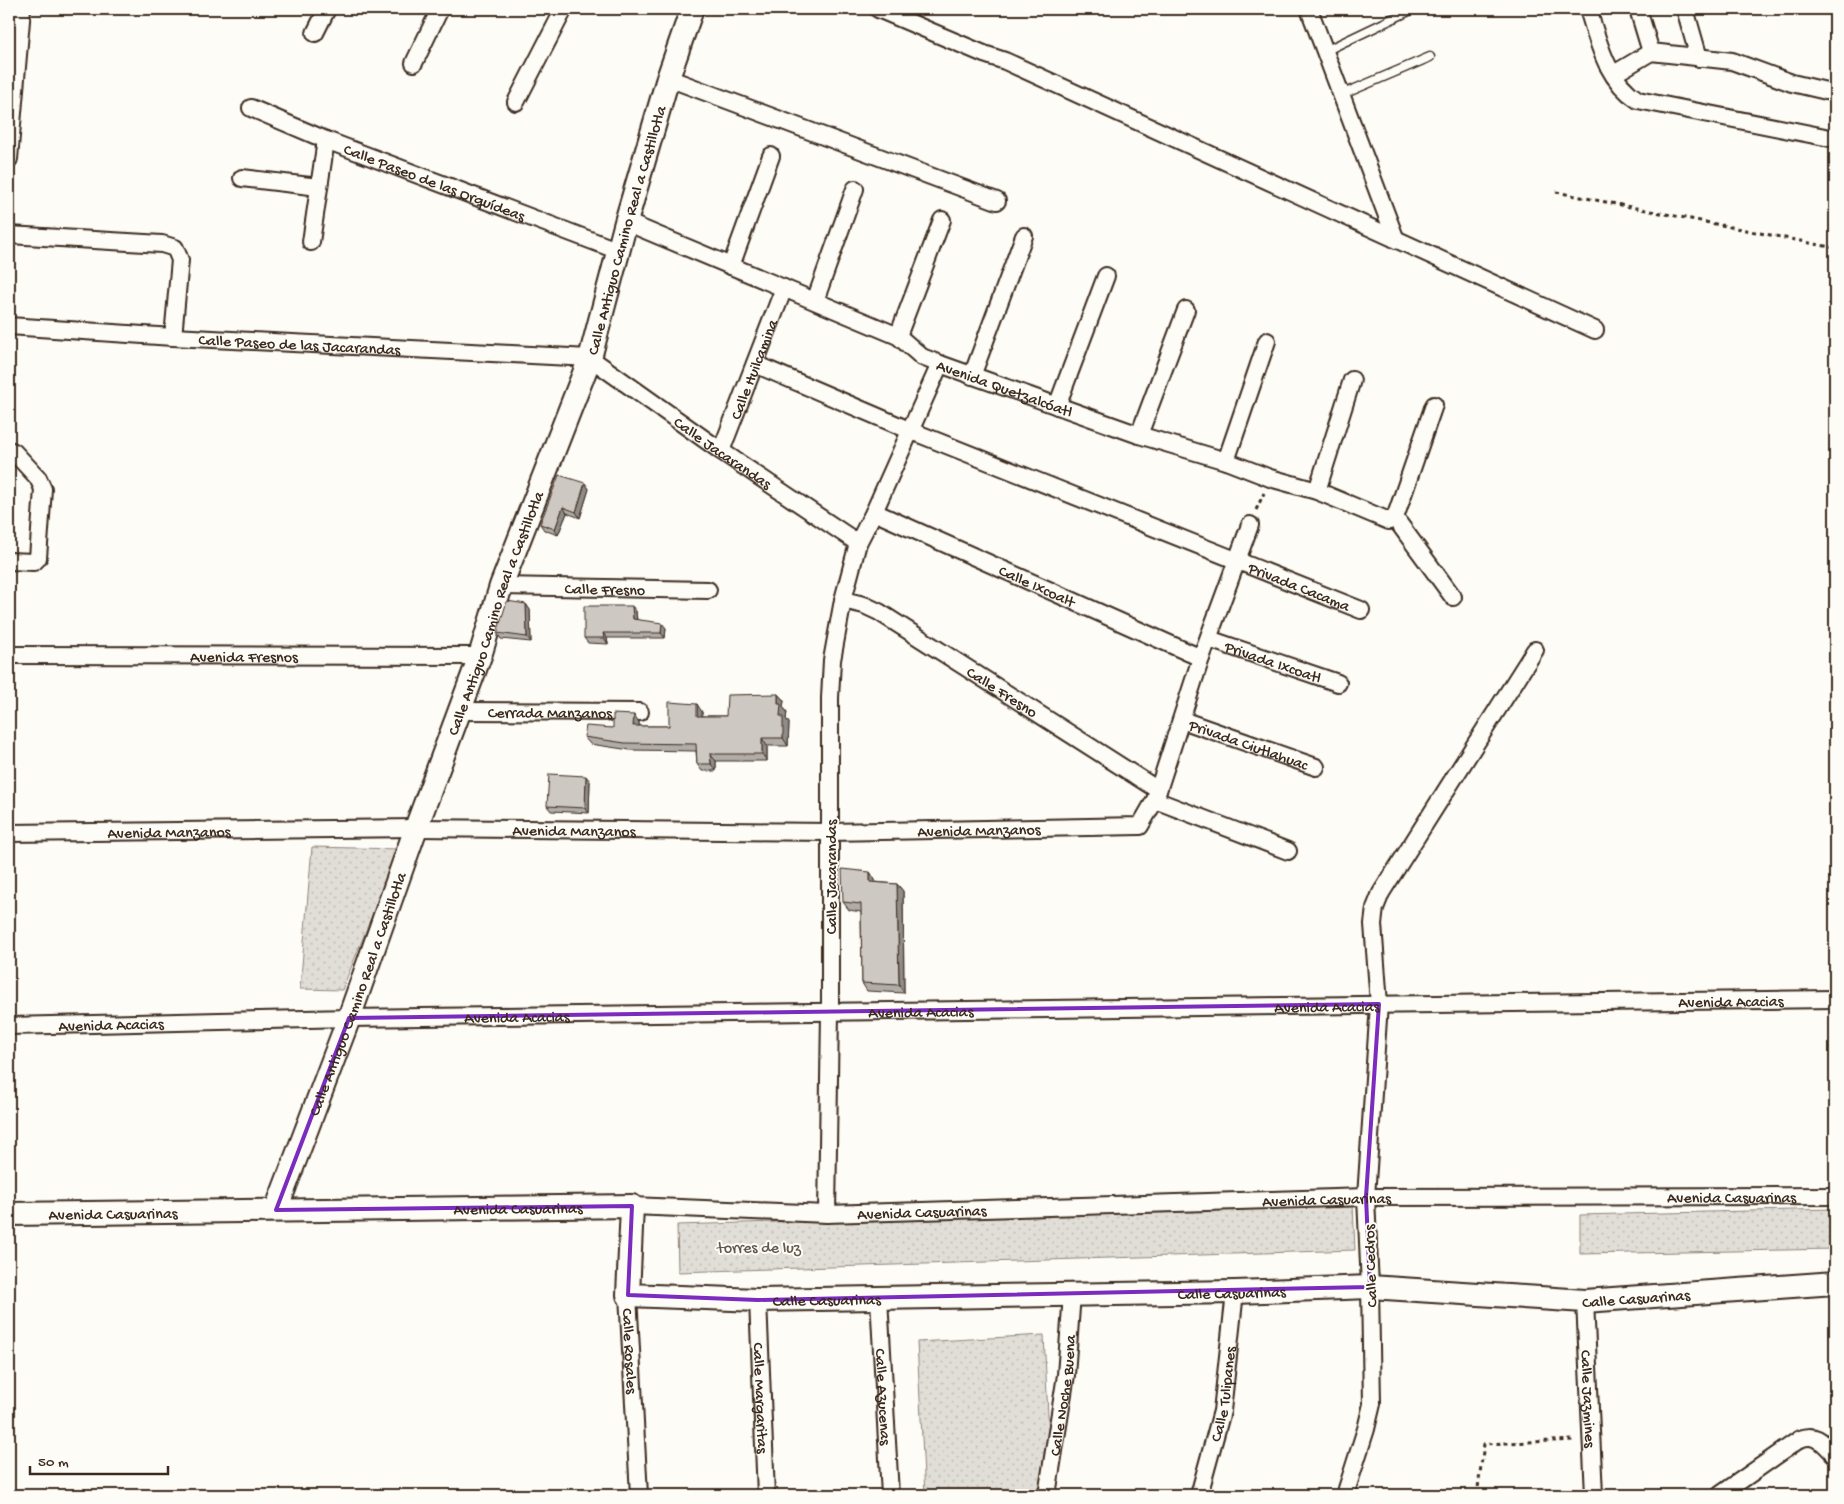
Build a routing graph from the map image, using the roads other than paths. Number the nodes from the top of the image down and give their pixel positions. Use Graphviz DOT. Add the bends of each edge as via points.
graph roads {
  1 [pos="22,9"];
  2 [pos="327,9"];
  3 [pos="440,9"];
  4 [pos="564,9"];
  5 [pos="692,9"];
  6 [pos="878,9"];
  7 [pos="1309,9"];
  8 [pos="1588,9"];
  9 [pos="1638,9"];
  10 [pos="1685,9"];
  11 [pos="1411,10"];
  12 [pos="315,33"];
  13 [pos="1325,51"];
  14 [pos="1651,52"];
  15 [pos="1430,57"];
  16 [pos="1700,58"];
  17 [pos="414,63"];
  18 [pos="1614,74"];
  19 [pos="668,78"];
  20 [pos="1835,93"];
  21 [pos="1341,95"];
  22 [pos="516,102"];
  23 [pos="251,108"];
  24 [pos="1835,139"];
  25 [pos="326,140"];
  26 [pos="771,156"];
  27 [pos="9,160"];
  28 [pos="242,178"];
  29 [pos="319,187"];
  30 [pos="855,189"];
  31 [pos="997,200"];
  32 [pos="942,220"];
  33 [pos="626,222"];
  34 [pos="9,235"];
  35 [pos="1024,236"];
  36 [pos="1396,240"];
  37 [pos="311,242"];
  38 [pos="619,250"];
  39 [pos="731,266"];
  40 [pos="1106,276"];
  41 [pos="784,288"];
  42 [pos="815,301"];
  43 [pos="1186,310"];
  44 [pos="9,326"];
  45 [pos="1595,330"];
  46 [pos="898,336"];
  47 [pos="173,337"];
  48 [pos="1267,341"];
  49 [pos="590,358"];
  50 [pos="755,364"];
  51 [pos="940,364"];
  52 [pos="972,376"];
  53 [pos="1352,380"];
  54 [pos="1434,405"];
  55 [pos="1057,406"];
  56 [pos="909,430"];
  57 [pos="1139,435"];
  58 [pos="9,450"];
  59 [pos="721,452"];
  60 [pos="1226,461"];
  61 [pos="1316,491"];
  62 [pos="874,512"];
  63 [pos="1395,518"];
  64 [pos="1250,525"];
  65 [pos="858,543"];
  66 [pos="9,561"];
  67 [pos="1237,561"];
  68 [pos="501,586"];
  69 [pos="708,590"];
  70 [pos="1453,597"];
  71 [pos="843,600"];
  72 [pos="1361,610"];
  73 [pos="1209,639"];
  74 [pos="1535,650"];
  75 [pos="9,655"];
  76 [pos="480,656"];
  77 [pos="1201,658"];
  78 [pos="1338,683"];
  79 [pos="459,712"];
  80 [pos="640,712"];
  81 [pos="1182,720"];
  82 [pos="1316,767"];
  83 [pos="1157,795"];
  84 [pos="416,828"];
  85 [pos="830,832"];
  86 [pos="9,833"];
  87 [pos="1288,851"];
  88 [pos="1835,999"];
  89 [pos="1379,1004"];
  90 [pos="830,1012"];
  91 [pos="349,1018"];
  92 [pos="9,1026"];
  93 [pos="1835,1196"];
  94 [pos="1366,1197"];
  95 [pos="632,1206"];
  96 [pos="276,1210"];
  97 [pos="9,1214"];
  98 [pos="827,1214"];
  99 [pos="1835,1283"];
  100 [pos="1370,1288"];
  101 [pos="1235,1292"];
  102 [pos="1072,1294"];
  103 [pos="628,1295"];
  104 [pos="879,1298"];
  105 [pos="758,1300"];
  106 [pos="1585,1300"];
  107 [pos="1835,1455"];
  108 [pos="639,1495"];
  109 [pos="766,1495"];
  110 [pos="890,1495"];
  111 [pos="1047,1495"];
  112 [pos="1199,1495"];
  113 [pos="1345,1495"];
  114 [pos="1594,1495"];
  115 [pos="1720,1495"];
  1 -- 27 [label="street"];
  2 -- 12 [label="street"];
  3 -- 17 [label="street"];
  4 -- 22 [label="street"];
  5 -- 19 [label="street, Calle Antiguo Camino Real a Castillotla"];
  6 -- 36 [label="street" via="1005,61"];
  7 -- 13 [label="street"];
  8 -- 18 [label="street" via="1604,60"];
  9 -- 14 [label="street"];
  10 -- 16 [label="street"];
  11 -- 13 [label="lane"];
  13 -- 21 [label="street"];
  14 -- 16 [label="street"];
  14 -- 18 [label="street"];
  15 -- 21 [label="lane"];
  16 -- 20 [label="street" via="1732,61 1792,83"];
  18 -- 24 [label="street" via="1627,93 1638,100"];
  19 -- 31 [label="street"];
  19 -- 33 [label="street, Calle Antiguo Camino Real a Castillotla"];
  21 -- 36 [label="street"];
  23 -- 25 [label="street, Calle Paseo de las Orquídeas"];
  25 -- 29 [label="street"];
  25 -- 38 [label="street, Calle Paseo de las Orquídeas"];
  26 -- 39 [label="street"];
  28 -- 29 [label="street"];
  29 -- 37 [label="street"];
  30 -- 42 [label="street"];
  32 -- 46 [label="street"];
  33 -- 38 [label="street, Calle Antiguo Camino Real a Castillotla"];
  33 -- 39 [label="street, Avenida Quetzalcóatl"];
  34 -- 47 [label="street" via="162,244 174,248 180,260"];
  35 -- 52 [label="street"];
  36 -- 45 [label="street"];
  38 -- 49 [label="street, Calle Antiguo Camino Real a Castillotla"];
  39 -- 41 [label="street, Avenida Quetzalcóatl"];
  40 -- 55 [label="street"];
  41 -- 42 [label="street, Avenida Quetzalcóatl"];
  41 -- 50 [label="street, Calle Huilcamina"];
  42 -- 46 [label="street, Avenida Quetzalcóatl"];
  43 -- 57 [label="street"];
  44 -- 47 [label="street, Calle Paseo de las Jacarandas"];
  46 -- 51 [label="street, Avenida Quetzalcóatl" via="922,357"];
  47 -- 49 [label="street, Calle Paseo de las Jacarandas"];
  48 -- 60 [label="street"];
  49 -- 59 [label="street, Calle Jacarandas"];
  49 -- 68 [label="street, Calle Antiguo Camino Real a Castillotla"];
  50 -- 56 [label="street, Privada Cacama"];
  50 -- 59 [label="street, Calle Huilcamina"];
  51 -- 52 [label="street, Avenida Quetzalcóatl"];
  51 -- 56 [label="street, Calle Jacarandas"];
  52 -- 55 [label="street, Avenida Quetzalcóatl"];
  53 -- 61 [label="street"];
  54 -- 63 [label="street"];
  55 -- 57 [label="street, Avenida Quetzalcóatl"];
  56 -- 62 [label="street, Calle Jacarandas"];
  56 -- 67 [label="street, Privada Cacama"];
  57 -- 60 [label="street, Avenida Quetzalcóatl"];
  58 -- 66 [label="street" via="38,478 43,489 38,558 34,562"];
  59 -- 65 [label="street, Calle Jacarandas"];
  60 -- 61 [label="street, Avenida Quetzalcóatl"];
  61 -- 63 [label="street, Avenida Quetzalcóatl" via="1389,521"];
  62 -- 65 [label="street, Calle Jacarandas"];
  62 -- 77 [label="street, Calle Ixcoalt"];
  63 -- 70 [label="street"];
  64 -- 67 [label="street"];
  65 -- 71 [label="street, Calle Jacarandas"];
  67 -- 72 [label="street, Privada Cacama"];
  67 -- 73 [label="street"];
  68 -- 69 [label="street, Calle Fresno"];
  68 -- 76 [label="street, Calle Antiguo Camino Real a Castillotla"];
  71 -- 83 [label="street, Calle Fresno" via="879,612"];
  71 -- 85 [label="street, Calle Jacarandas" via="832,660"];
  73 -- 77 [label="street"];
  73 -- 78 [label="street, Privada Ixcoatl"];
  74 -- 89 [label="street, Calle Cedros" via="1374,908"];
  75 -- 76 [label="street, Avenida Fresnos"];
  76 -- 79 [label="street, Calle Antiguo Camino Real a Castillotla"];
  77 -- 81 [label="street"];
  79 -- 80 [label="street, Cerrada Manzanos"];
  79 -- 84 [label="street, Calle Antiguo Camino Real a Castillotla"];
  81 -- 82 [label="street, Privada Ciutlahuac"];
  81 -- 83 [label="street"];
  83 -- 85 [label="street, Avenida Manzanos" via="1140,826"];
  83 -- 87 [label="street, Calle Fresno"];
  84 -- 85 [label="street, Avenida Manzanos"];
  84 -- 86 [label="street, Avenida Manzanos"];
  84 -- 91 [label="street, Calle Antiguo Camino Real a Castillotla"];
  85 -- 90 [label="street, Calle Jacarandas"];
  88 -- 89 [label="street, Avenida Acacias"];
  89 -- 90 [label="street, Avenida Acacias"];
  89 -- 94 [label="street, Calle Cedros"];
  90 -- 91 [label="street, Avenida Acacias"];
  90 -- 98 [label="street, Calle Jacarandas"];
  91 -- 92 [label="street, Avenida Acacias"];
  91 -- 96 [label="street, Calle Antiguo Camino Real a Castillotla"];
  93 -- 94 [label="street, Avenida Casuarinas"];
  94 -- 98 [label="street, Avenida Casuarinas"];
  94 -- 100 [label="street, Calle Cedros"];
  95 -- 96 [label="street, Avenida Casuarinas"];
  95 -- 98 [label="street, Avenida Casuarinas"];
  95 -- 103 [label="street, Calle Rosales"];
  96 -- 97 [label="street, Avenida Casuarinas"];
  99 -- 106 [label="street, Calle Casuarinas"];
  100 -- 101 [label="street, Calle Casuarinas"];
  100 -- 106 [label="street, Calle Casuarinas"];
  100 -- 113 [label="street, Calle Cedros" via="1372,1404"];
  101 -- 102 [label="street, Calle Casuarinas"];
  101 -- 112 [label="street, Calle Tulipanes" via="1222,1411"];
  102 -- 104 [label="street, Calle Casuarinas"];
  102 -- 111 [label="street, Calle Noche Buena" via="1066,1375"];
  103 -- 105 [label="street, Calle Casuarinas"];
  103 -- 108 [label="street, Calle Rosales"];
  104 -- 105 [label="street, Calle Casuarinas"];
  104 -- 110 [label="street, Calle Azucenas"];
  105 -- 109 [label="street, Calle Margaritas"];
  106 -- 114 [label="street, Calle Jazmines"];
  107 -- 115 [label="street" via="1817,1438 1808,1436"];
}
